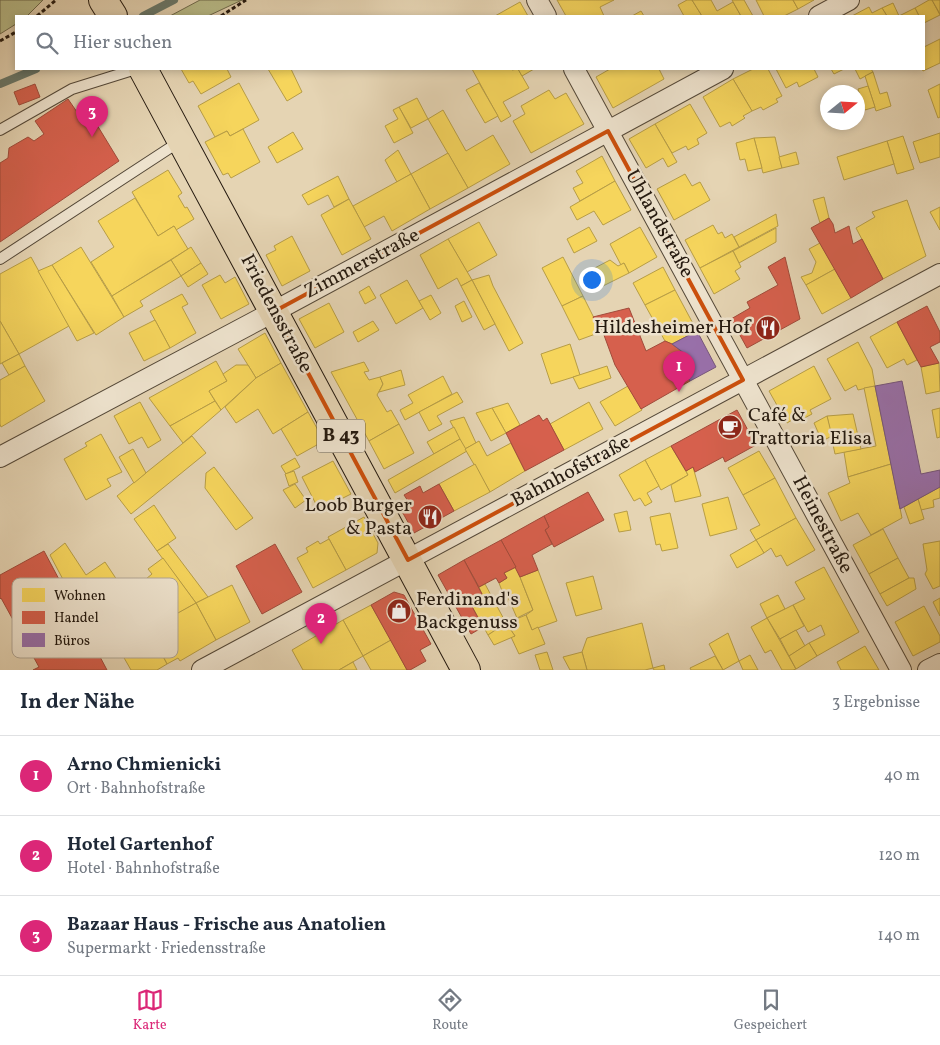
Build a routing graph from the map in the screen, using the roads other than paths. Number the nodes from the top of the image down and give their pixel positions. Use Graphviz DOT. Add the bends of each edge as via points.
graph roads {
  1 [pos="537,0"];
  2 [pos="849,0"];
  3 [pos="545,15"];
  4 [pos="821,15"];
  5 [pos="133,70"];
  6 [pos="144,70"];
  7 [pos="575,70"];
  8 [pos="721,70"];
  9 [pos="0,130"];
  10 [pos="608,131"];
  11 [pos="182,140"];
  12 [pos="0,259"];
  13 [pos="940,274"];
  14 [pos="275,311"];
  15 [pos="743,380"];
  16 [pos="0,457"];
  17 [pos="408,560"];
  18 [pos="940,664"];
  19 [pos="202,670"];
  20 [pos="466,670"];
  21 [pos="901,670"];
  22 [pos="928,670"];
  1 -- 3 [label="street"];
  2 -- 4 [label="street"];
  5 -- 9 [label="lane" via="72,89"];
  6 -- 11 [label="main road, Friedensstraße / B 43"];
  7 -- 10 [label="street, Uhlandstraße"];
  8 -- 10 [label="street, Zimmerstraße"];
  10 -- 14 [label="street, Zimmerstraße"];
  10 -- 15 [label="street, Uhlandstraße"];
  11 -- 12 [label="lane"];
  11 -- 14 [label="main road, Friedensstraße / B 43"];
  13 -- 15 [label="street, Bahnhofstraße"];
  14 -- 16 [label="street, Zimmerstraße"];
  14 -- 17 [label="main road, Friedensstraße / B 43"];
  15 -- 17 [label="street, Bahnhofstraße"];
  15 -- 21 [label="street, Heinestraße"];
  17 -- 19 [label="street, Bahnhofstraße"];
  17 -- 20 [label="main road, B 43"];
  18 -- 22 [label="street"];
}
